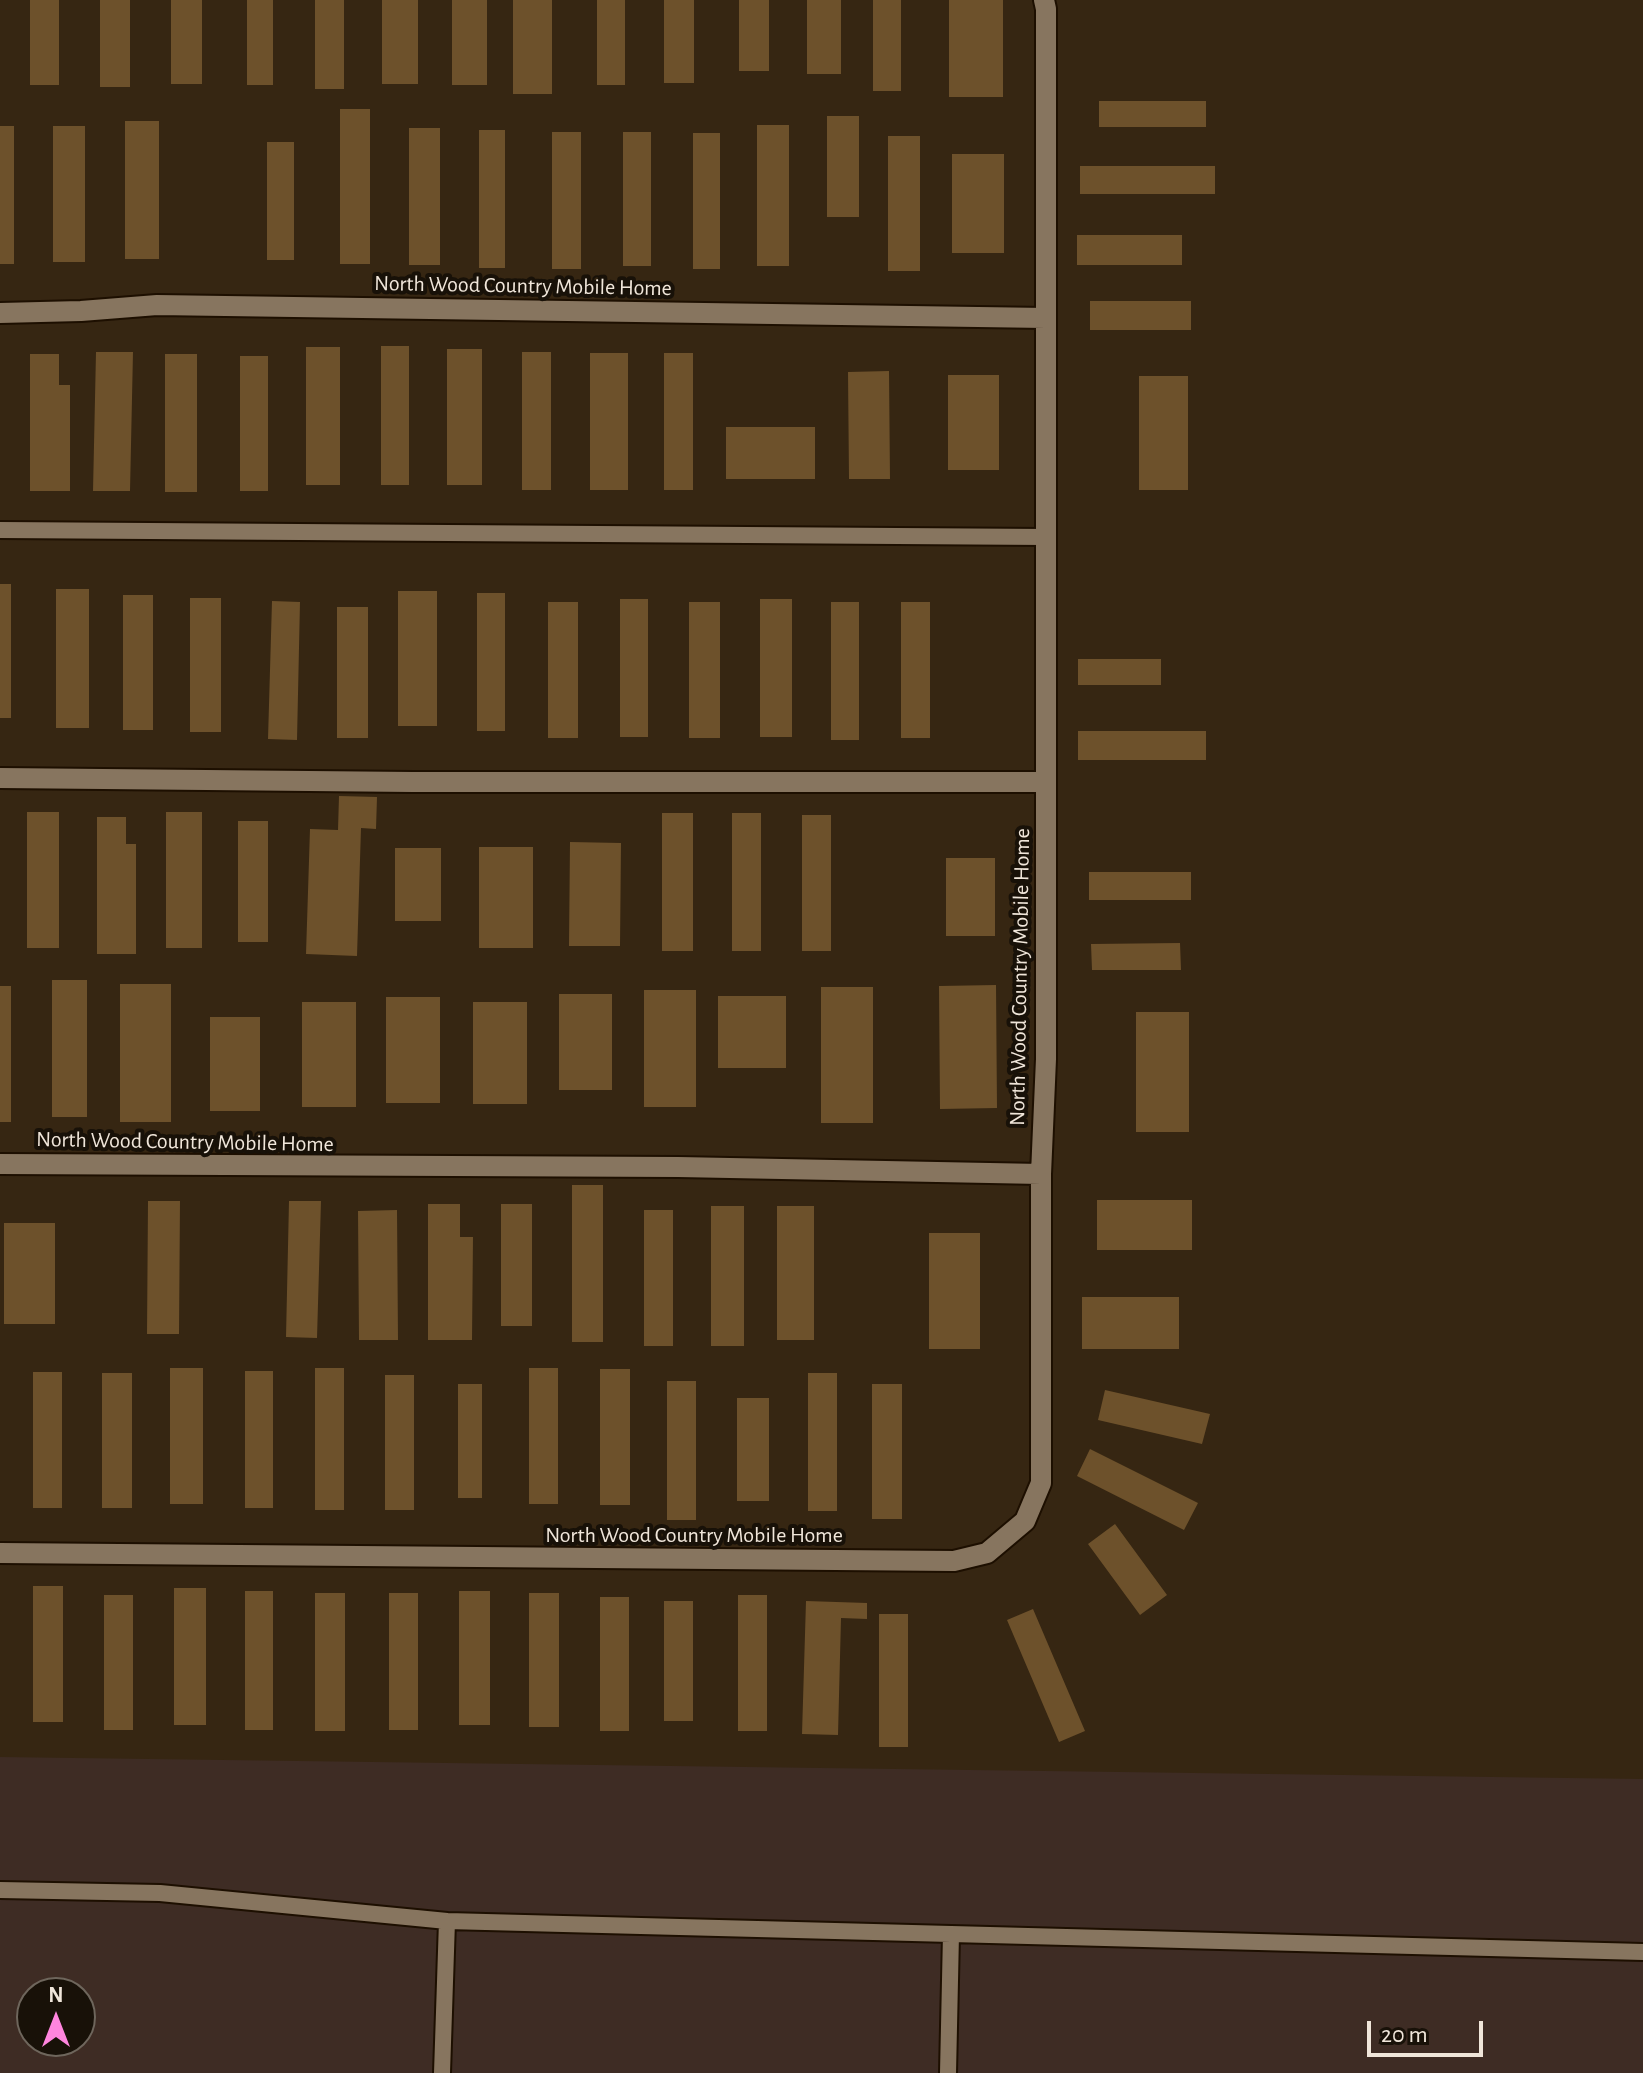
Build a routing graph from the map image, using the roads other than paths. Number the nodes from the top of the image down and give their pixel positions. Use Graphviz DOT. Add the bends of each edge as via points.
graph roads {
  1 [pos="1044,0"];
  2 [pos="0,313"];
  3 [pos="1046,318"];
  4 [pos="0,530"];
  5 [pos="1046,537"];
  6 [pos="0,778"];
  7 [pos="1046,782"];
  8 [pos="0,1164"];
  9 [pos="1041,1174"];
  10 [pos="0,1553"];
  11 [pos="0,1890"];
  12 [pos="447,1921"];
  13 [pos="951,1934"];
  14 [pos="1643,1952"];
  15 [pos="442,2073"];
  16 [pos="948,2073"];
  1 -- 3 [label="street, North Wood Country Mobile Home"];
  2 -- 3 [label="street, North Wood Country Mobile Home" via="157,305"];
  3 -- 5 [label="street, North Wood Country Mobile Home"];
  4 -- 5 [label="lane"];
  5 -- 7 [label="street, North Wood Country Mobile Home"];
  6 -- 7 [label="street"];
  7 -- 9 [label="street, North Wood Country Mobile Home"];
  8 -- 9 [label="street, North Wood Country Mobile Home"];
  9 -- 10 [label="street, North Wood Country Mobile Home" via="1041,1483 1025,1521 987,1553 954,1561"];
  11 -- 12 [label="lane" via="160,1893"];
  12 -- 13 [label="lane"];
  12 -- 15 [label="lane"];
  13 -- 14 [label="lane"];
  13 -- 16 [label="lane"];
}
